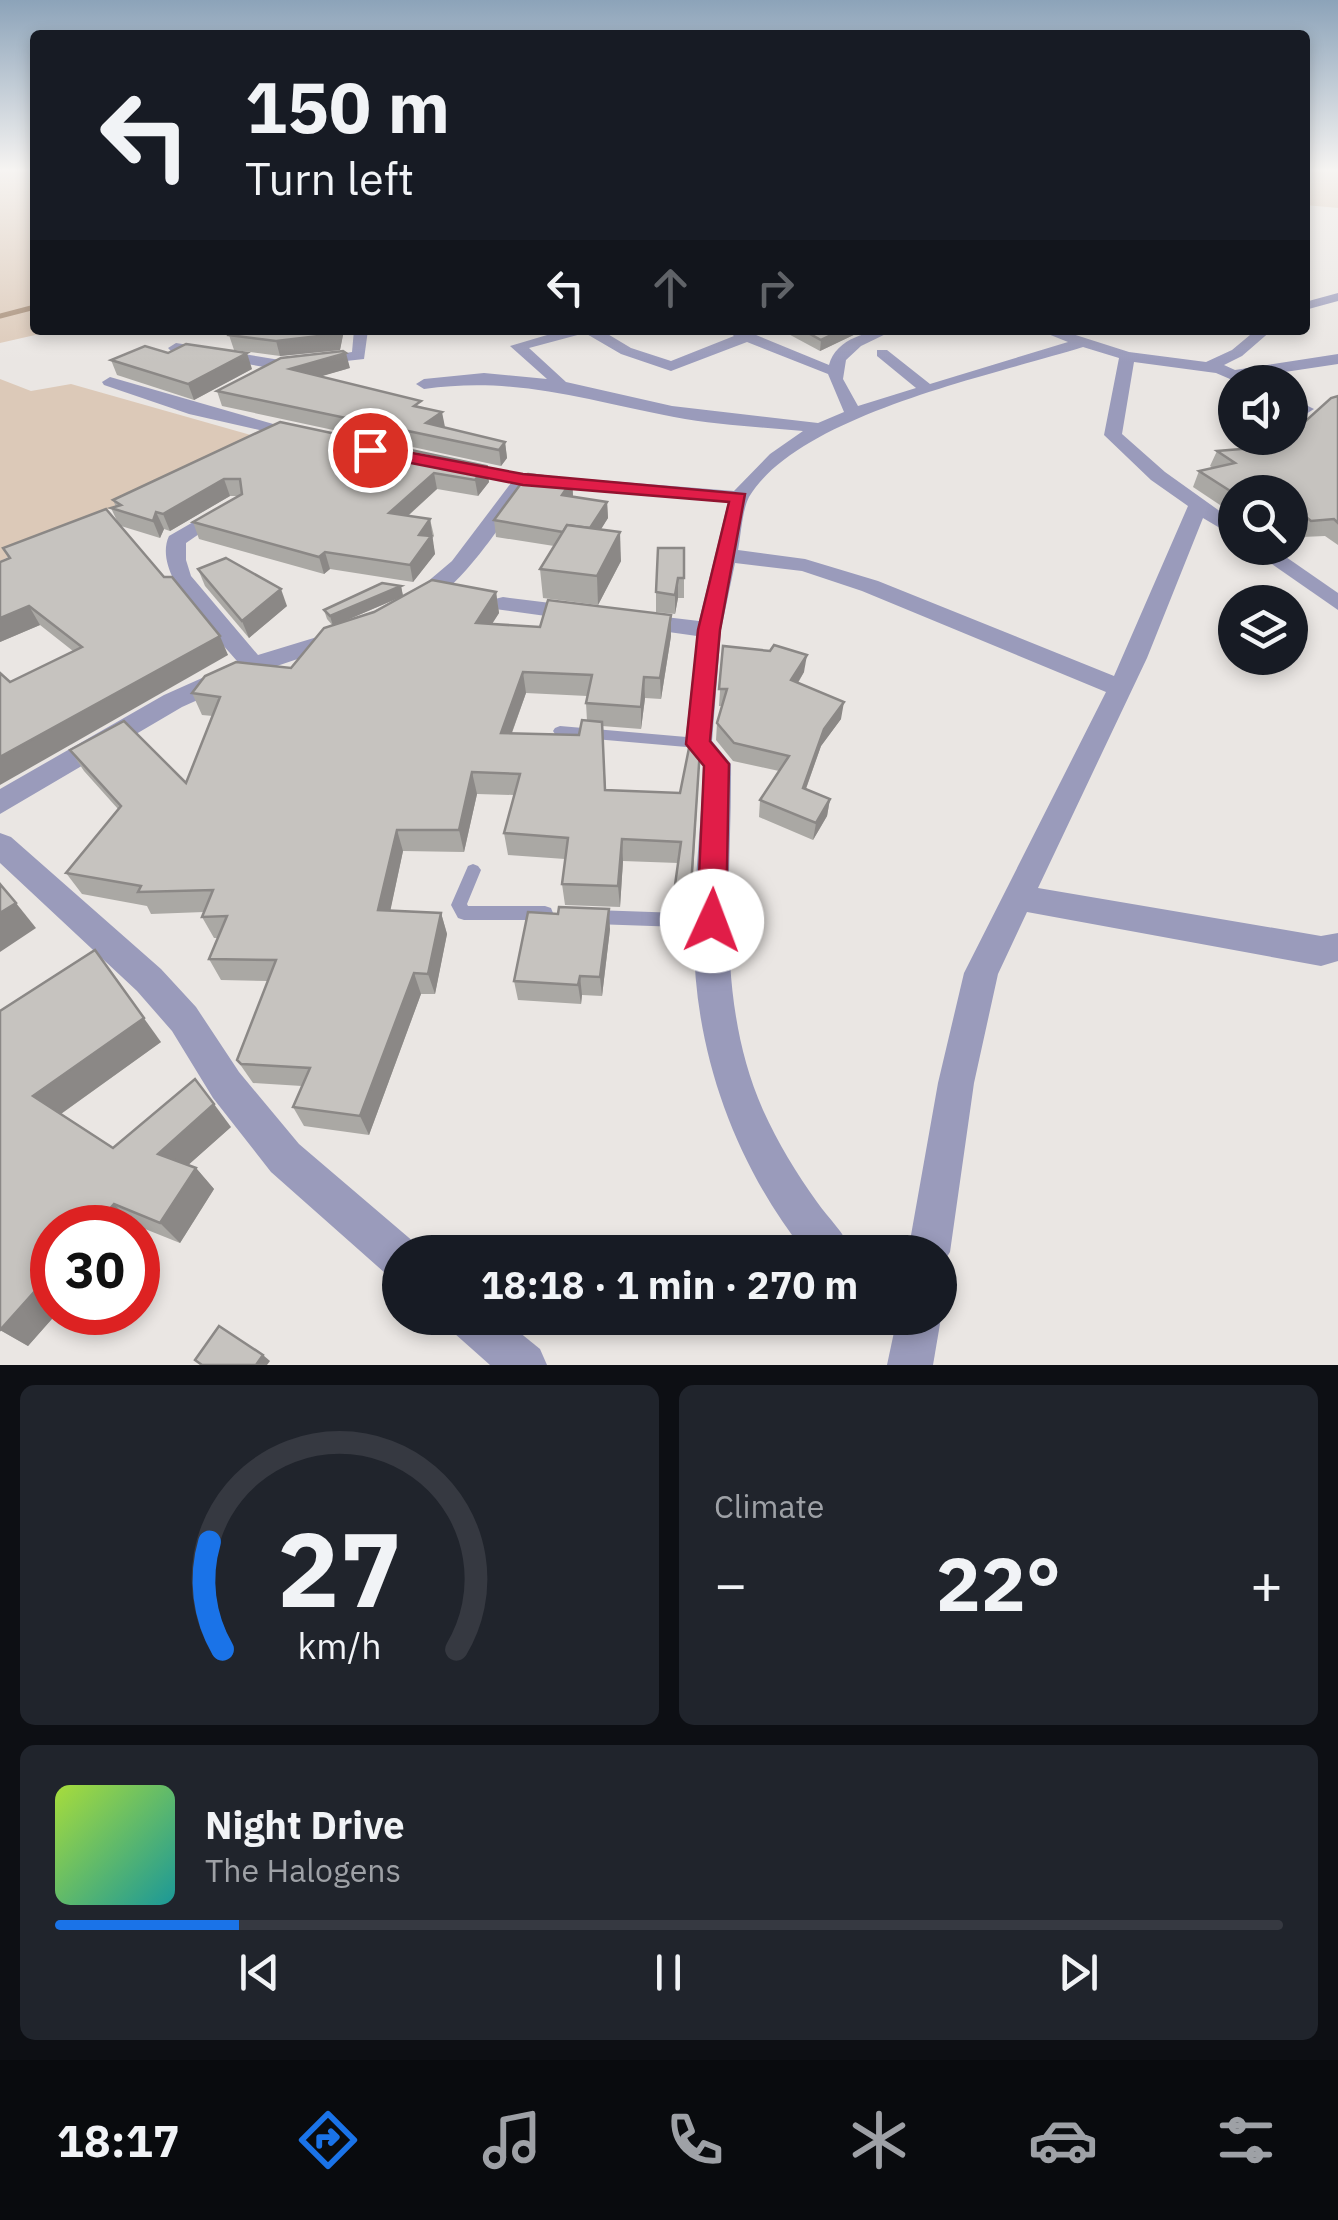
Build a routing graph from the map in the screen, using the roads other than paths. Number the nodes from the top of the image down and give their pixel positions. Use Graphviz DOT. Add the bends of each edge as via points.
graph roads {
  1 [pos="1338,297"];
  2 [pos="1310,305"];
  3 [pos="361,335"];
  4 [pos="562,335"];
  5 [pos="599,335"];
  6 [pos="737,335"];
  7 [pos="742,335"];
  8 [pos="844,335"];
  9 [pos="876,335"];
  10 [pos="1059,335"];
  11 [pos="1097,335"];
  12 [pos="1259,335"];
  13 [pos="1079,342"];
  14 [pos="856,343"];
  15 [pos="176,348"];
  16 [pos="882,353"];
  17 [pos="1127,356"];
  18 [pos="1338,359"];
  19 [pos="280,365"];
  20 [pos="1308,365"];
  21 [pos="1210,367"];
  22 [pos="1218,370"];
  23 [pos="835,371"];
  24 [pos="110,382"];
  25 [pos="246,383"];
  26 [pos="424,384"];
  27 [pos="562,384"];
  28 [pos="924,388"];
  29 [pos="854,414"];
  30 [pos="820,428"];
  31 [pos="316,438"];
  32 [pos="428,461"];
  33 [pos="523,480"];
  34 [pos="739,498"];
  35 [pos="239,503"];
  36 [pos="1198,506"];
  37 [pos="1218,520"];
  38 [pos="726,555"];
  39 [pos="1284,565"];
  40 [pos="1338,603"];
  41 [pos="504,604"];
  42 [pos="387,615"];
  43 [pos="356,629"];
  44 [pos="709,630"];
  45 [pos="253,665"];
  46 [pos="1120,688"];
  47 [pos="560,731"];
  48 [pos="698,744"];
  49 [pos="0,803"];
  50 [pos="0,845"];
  51 [pos="473,870"];
  52 [pos="1016,897"];
  53 [pos="560,914"];
  54 [pos="579,916"];
  55 [pos="712,921"];
  56 [pos="1338,947"];
  57 [pos="820,1235"];
  58 [pos="932,1235"];
  59 [pos="382,1242"];
  60 [pos="489,1335"];
  61 [pos="524,1365"];
  1 -- 2 [label="street"];
  3 -- 19 [label="street" via="359,356"];
  4 -- 27 [label="street" via="518,346"];
  5 -- 6 [label="street" via="671,366"];
  7 -- 23 [label="street"];
  8 -- 14 [label="street"];
  9 -- 14 [label="street"];
  10 -- 13 [label="street"];
  11 -- 13 [label="street"];
  12 -- 21 [label="street"];
  13 -- 17 [label="street"];
  13 -- 28 [label="street"];
  14 -- 23 [label="street" via="838,358"];
  15 -- 19 [label="street"];
  16 -- 28 [label="street"];
  17 -- 21 [label="street"];
  17 -- 36 [label="street" via="1113,435"];
  18 -- 20 [label="street"];
  19 -- 25 [label="street"];
  21 -- 22 [label="street"];
  23 -- 29 [label="street"];
  24 -- 31 [label="street"];
  26 -- 27 [label="street" via="484,377"];
  27 -- 30 [label="street" via="652,407"];
  28 -- 29 [label="street"];
  29 -- 30 [label="street"];
  30 -- 34 [label="street" via="776,458"];
  32 -- 33 [label="street"];
  33 -- 34 [label="street"];
  33 -- 42 [label="street" via="460,566 434,590"];
  34 -- 38 [label="street"];
  35 -- 45 [label="street" via="176,540 175,560 180,578"];
  36 -- 37 [label="street"];
  36 -- 46 [label="street"];
  38 -- 44 [label="street"];
  38 -- 46 [label="street" via="805,565 870,586"];
  39 -- 40 [label="street"];
  41 -- 44 [label="street"];
  43 -- 45 [label="street"];
  44 -- 48 [label="street"];
  45 -- 49 [label="street" via="173,700"];
  46 -- 52 [label="street"];
  47 -- 48 [label="lane"];
  48 -- 55 [label="street" via="717,764"];
  50 -- 59 [label="street" via="149,980 285,1158"];
  51 -- 53 [label="lane" via="459,905 464,913"];
  52 -- 56 [label="street" via="1205,934"];
  52 -- 58 [label="street" via="981,973"];
  54 -- 55 [label="lane"];
  55 -- 57 [label="street" via="719,1027 736,1093 762,1155"];
  60 -- 61 [label="street"];
}
